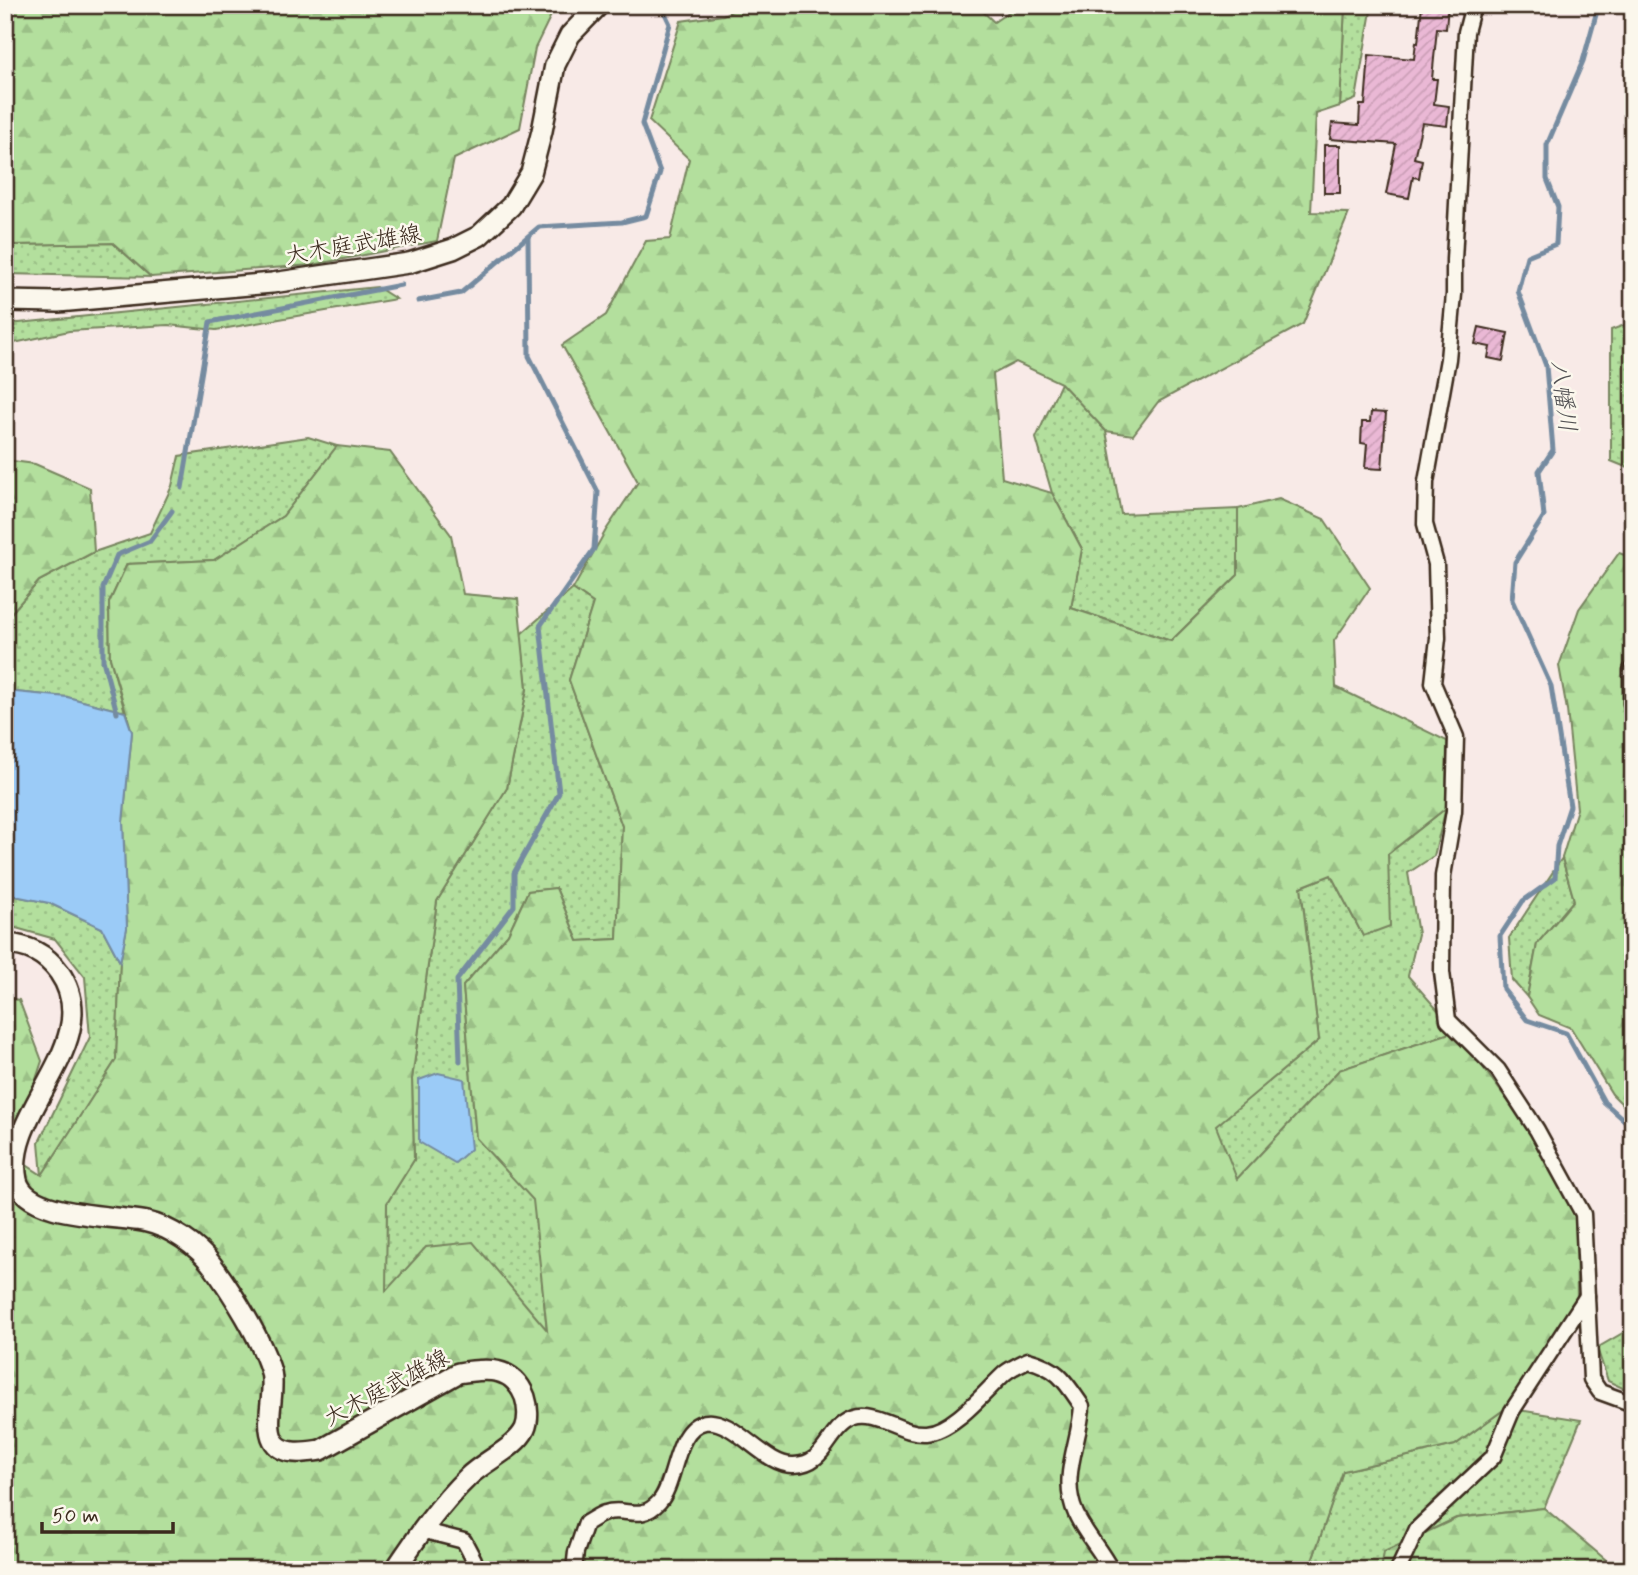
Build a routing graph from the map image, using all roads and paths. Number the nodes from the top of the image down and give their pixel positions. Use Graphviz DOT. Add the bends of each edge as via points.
graph roads {
  1 [pos="598,5"];
  2 [pos="1473,5"];
  3 [pos="5,301"];
  4 [pos="1633,670"];
  5 [pos="1633,703"];
  6 [pos="5,944"];
  7 [pos="1587,1296"];
  8 [pos="1633,1404"];
  9 [pos="421,1530"];
  10 [pos="395,1570"];
  11 [pos="473,1570"];
  12 [pos="574,1570"];
  13 [pos="1111,1570"];
  14 [pos="1398,1570"];
  1 -- 3 [label="main road, 大木庭武雄線" via="570,35 555,65 531,173 511,206 479,236 453,249 409,263 272,283 58,302"];
  2 -- 7 [label="street" via="1466,32 1448,359 1426,482 1425,524 1436,564 1438,638 1433,683 1456,737 1454,811 1443,876 1442,972 1448,1020 1498,1070 1583,1214"];
  4 -- 5 [label="street"];
  6 -- 9 [label="main road, 大木庭武雄線" via="25,945 52,963 68,985 73,1009 70,1035 23,1133 15,1163 17,1183 29,1197 51,1208 149,1222 186,1240 211,1264 256,1337 271,1373 270,1425 273,1441 282,1449 298,1453 321,1450 458,1373 478,1369 505,1373 520,1383 528,1404 526,1427 515,1444 468,1477"];
  7 -- 8 [label="street" via="1591,1379 1600,1392"];
  7 -- 14 [label="street" via="1512,1411 1493,1457 1417,1529"];
  9 -- 10 [label="main road, 大木庭武雄線"];
  9 -- 11 [label="street" via="464,1541 474,1560"];
  12 -- 13 [label="street" via="586,1523 606,1512 641,1514 658,1504 685,1438 697,1425 719,1424 777,1461 793,1466 819,1456 845,1423 864,1416 914,1432 928,1433 948,1424 1007,1371 1028,1360 1047,1365 1063,1378 1082,1406 1068,1486 1076,1513"];
}
